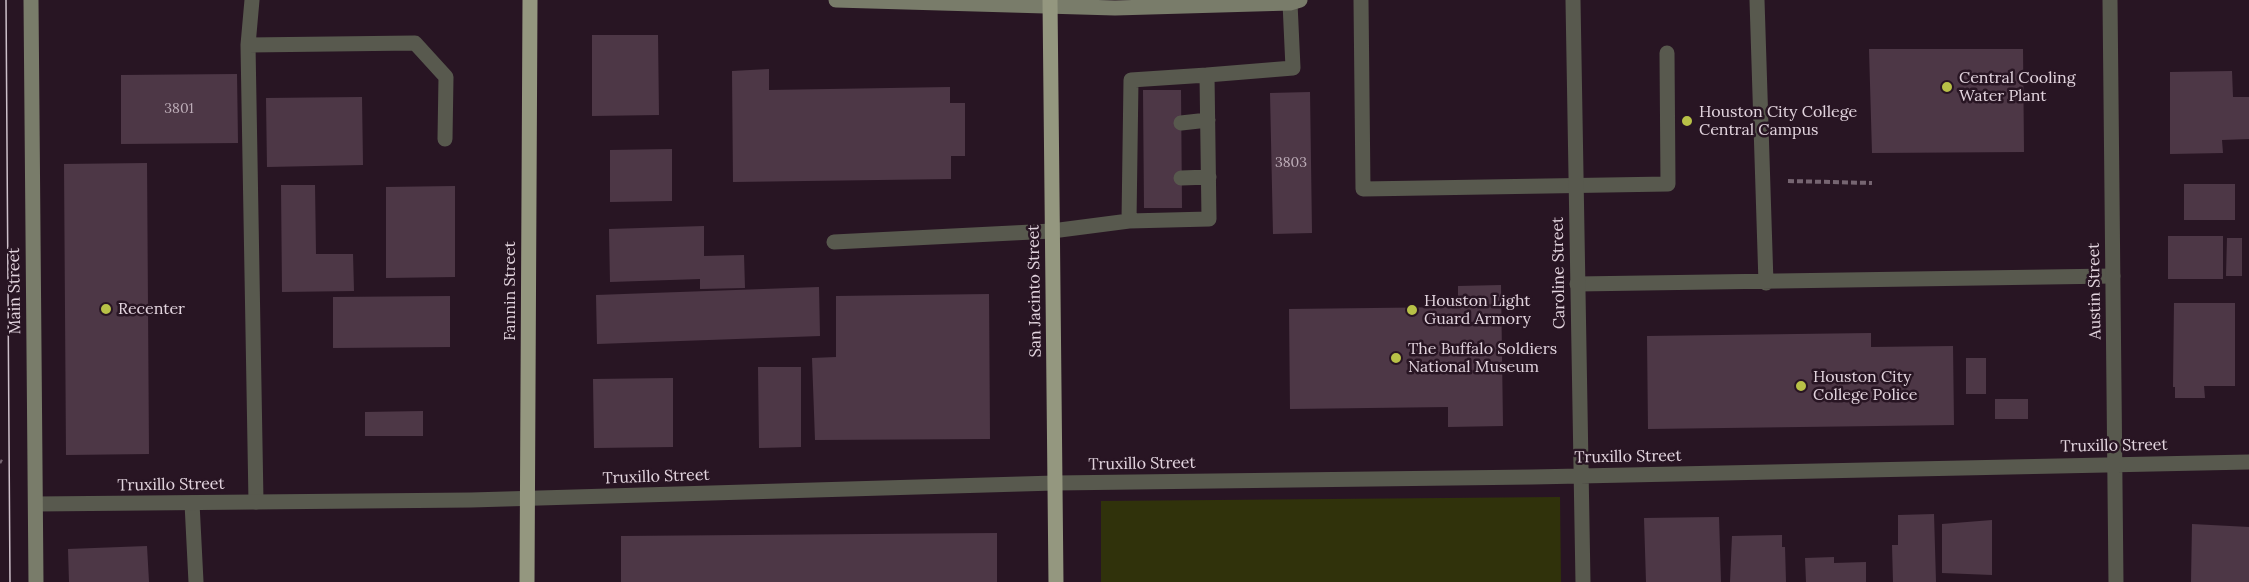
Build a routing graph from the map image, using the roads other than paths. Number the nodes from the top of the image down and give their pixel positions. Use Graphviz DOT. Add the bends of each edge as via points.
graph roads {
  1 [pos="31,0"];
  2 [pos="252,0"];
  3 [pos="530,0"];
  4 [pos="836,0"];
  5 [pos="1361,0"];
  6 [pos="1573,0"];
  7 [pos="1757,0"];
  8 [pos="2110,0"];
  9 [pos="1295,2"];
  10 [pos="1050,3"];
  11 [pos="248,45"];
  12 [pos="1667,53"];
  13 [pos="1207,75"];
  14 [pos="1208,120"];
  15 [pos="1181,123"];
  16 [pos="445,139"];
  17 [pos="1209,177"];
  18 [pos="1181,178"];
  19 [pos="1576,186"];
  20 [pos="1129,220"];
  21 [pos="1052,231"];
  22 [pos="834,242"];
  23 [pos="2113,276"];
  24 [pos="1766,283"];
  25 [pos="1577,285"];
  26 [pos="2249,462"];
  27 [pos="2116,464"];
  28 [pos="1581,475"];
  29 [pos="1055,483"];
  30 [pos="527,498"];
  31 [pos="256,502"];
  32 [pos="192,503"];
  33 [pos="36,504"];
  34 [pos="36,582"];
  35 [pos="196,582"];
  36 [pos="527,582"];
  37 [pos="1056,582"];
  38 [pos="1584,582"];
  39 [pos="2116,582"];
  1 -- 33 [label="main road, Main Street"];
  2 -- 11 [label="street"];
  3 -- 30 [label="main road, Fannin Street"];
  4 -- 10 [label="main road"];
  5 -- 19 [label="street" via="1363,189"];
  6 -- 19 [label="street, Caroline Street"];
  7 -- 24 [label="street"];
  8 -- 23 [label="street, Austin Street"];
  9 -- 10 [label="main road" via="1115,8"];
  9 -- 13 [label="street" via="1293,68"];
  10 -- 21 [label="main road, San Jacinto Street"];
  11 -- 16 [label="street" via="415,43 446,77"];
  11 -- 31 [label="street"];
  12 -- 19 [label="street" via="1668,184"];
  13 -- 14 [label="street"];
  13 -- 20 [label="street" via="1131,80 1137,125 1137,178"];
  14 -- 15 [label="street"];
  14 -- 17 [label="street"];
  17 -- 18 [label="street"];
  17 -- 20 [label="street" via="1209,219"];
  19 -- 25 [label="street, Caroline Street"];
  20 -- 21 [label="street"];
  21 -- 22 [label="street"];
  21 -- 29 [label="main road, San Jacinto Street"];
  23 -- 24 [label="street"];
  23 -- 27 [label="street, Austin Street"];
  24 -- 25 [label="street"];
  25 -- 28 [label="street, Caroline Street"];
  26 -- 27 [label="street, Truxillo Street"];
  27 -- 28 [label="street, Truxillo Street"];
  27 -- 39 [label="street, Austin Street"];
  28 -- 29 [label="street, Truxillo Street"];
  28 -- 38 [label="street, Caroline Street"];
  29 -- 30 [label="street, Truxillo Street"];
  29 -- 37 [label="main road, San Jacinto Street"];
  30 -- 31 [label="street, Truxillo Street"];
  30 -- 36 [label="main road, Fannin Street"];
  31 -- 32 [label="street, Truxillo Street"];
  32 -- 33 [label="street, Truxillo Street"];
  32 -- 35 [label="street"];
  33 -- 34 [label="main road, Main Street"];
}
